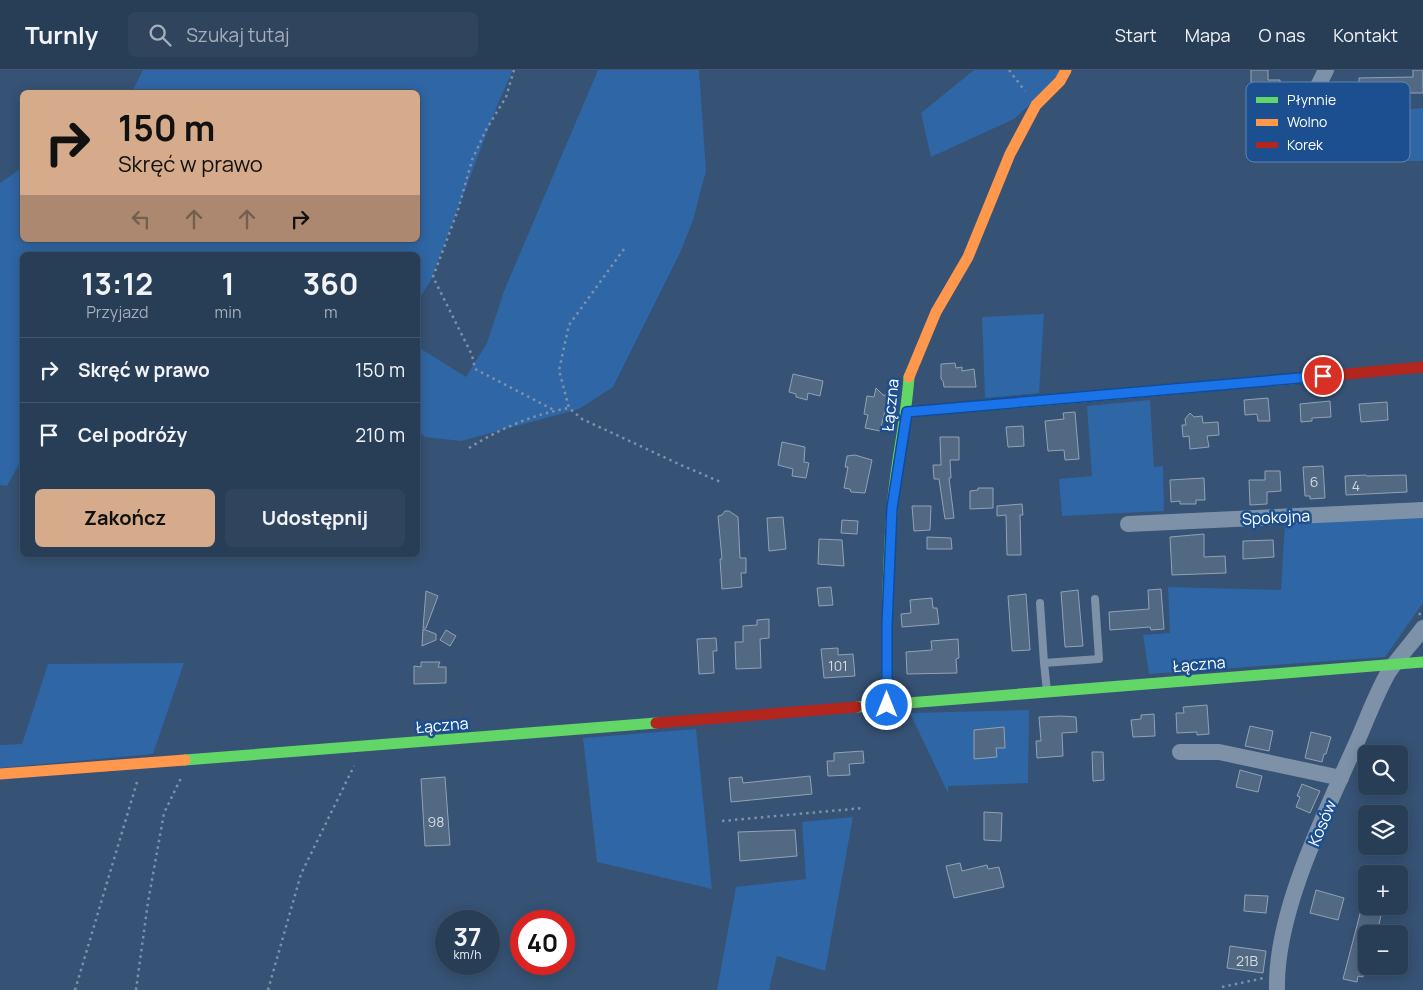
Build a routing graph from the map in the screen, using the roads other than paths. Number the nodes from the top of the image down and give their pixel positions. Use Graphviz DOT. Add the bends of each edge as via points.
graph roads {
  1 [pos="1066,70"];
  2 [pos="1326,70"];
  3 [pos="1320,82"];
  4 [pos="1423,367"];
  5 [pos="907,412"];
  6 [pos="1423,510"];
  7 [pos="1128,524"];
  8 [pos="1095,599"];
  9 [pos="1040,604"];
  10 [pos="1423,628"];
  11 [pos="1423,662"];
  12 [pos="1044,663"];
  13 [pos="1396,664"];
  14 [pos="1047,692"];
  15 [pos="887,705"];
  16 [pos="1180,752"];
  17 [pos="0,774"];
  18 [pos="1341,778"];
  19 [pos="1277,982"];
  1 -- 5 [label="street, Łączna" via="1060,81 1036,105 1010,154 968,257 936,312 909,374"];
  2 -- 3 [label="street"];
  4 -- 5 [label="street"];
  5 -- 15 [label="street, Łączna" via="892,508"];
  6 -- 7 [label="street, Spokojna"];
  8 -- 12 [label="lane" via="1099,659"];
  9 -- 12 [label="lane"];
  10 -- 13 [label="street, Kosów"];
  11 -- 13 [label="street, Łączna"];
  12 -- 14 [label="lane"];
  13 -- 14 [label="street, Łączna"];
  13 -- 18 [label="street, Kosów" via="1388,674"];
  14 -- 15 [label="street, Łączna"];
  15 -- 17 [label="street, Łączna"];
  16 -- 18 [label="street" via="1219,752"];
  18 -- 19 [label="street, Kosów" via="1298,880 1288,914"];
}
